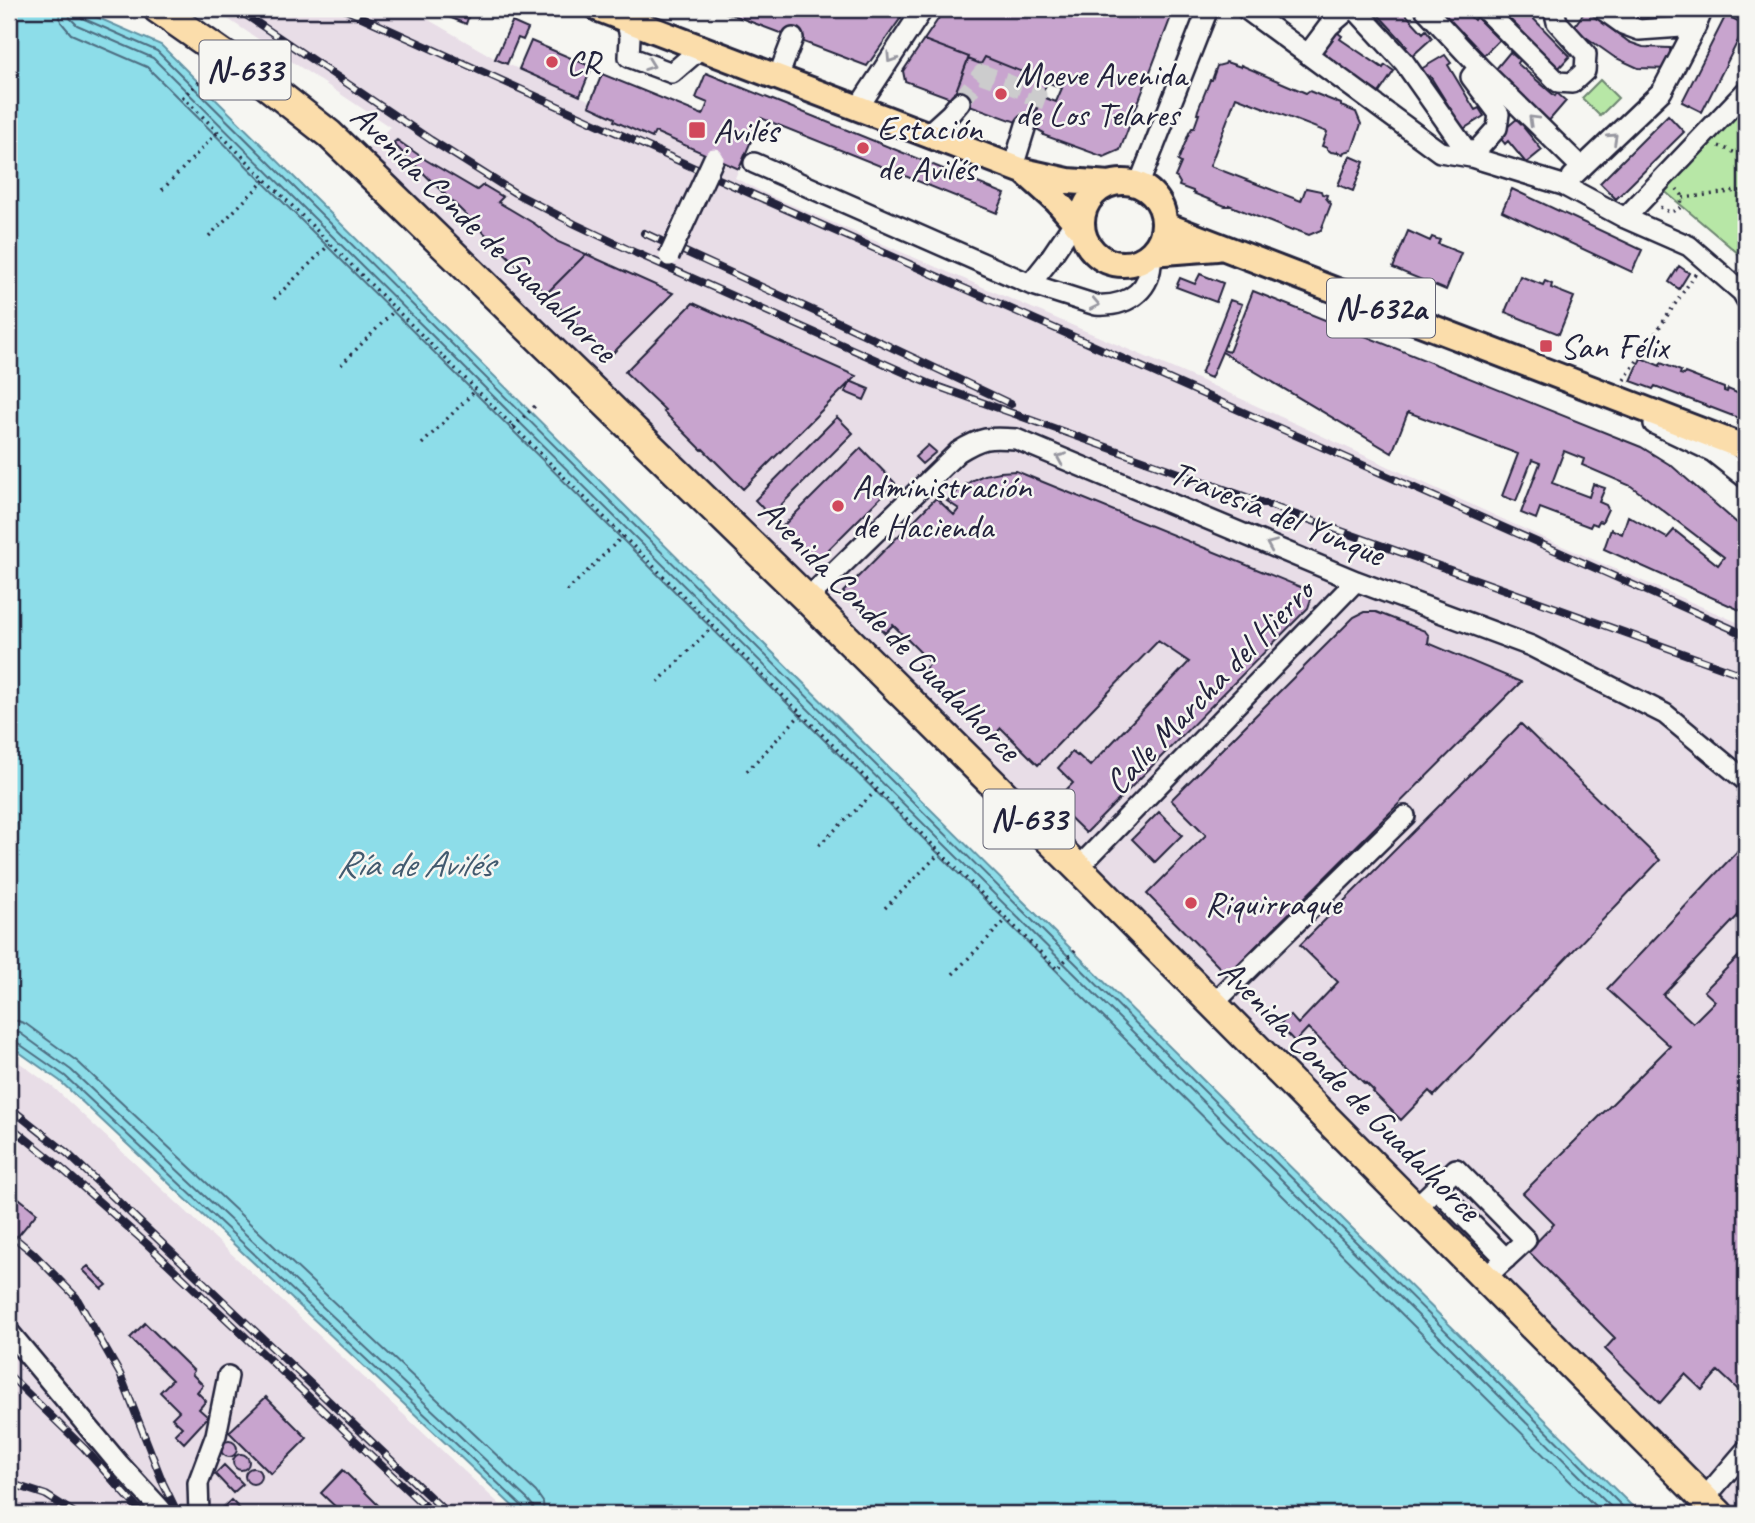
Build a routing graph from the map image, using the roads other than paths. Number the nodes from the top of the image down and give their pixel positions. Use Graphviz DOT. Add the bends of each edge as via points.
graph roads {
  1 [pos="158,9"];
  2 [pos="599,9"];
  3 [pos="923,9"];
  4 [pos="1208,9"];
  5 [pos="1246,9"];
  6 [pos="1349,9"];
  7 [pos="1355,9"];
  8 [pos="1425,9"];
  9 [pos="1484,9"];
  10 [pos="1555,9"];
  11 [pos="1602,9"];
  12 [pos="1699,17"];
  13 [pos="626,19"];
  14 [pos="793,38"];
  15 [pos="701,48"];
  16 [pos="1308,54"];
  17 [pos="1479,67"];
  18 [pos="778,77"];
  19 [pos="1744,91"];
  20 [pos="960,102"];
  21 [pos="858,108"];
  22 [pos="1026,125"];
  23 [pos="928,134"];
  24 [pos="1471,157"];
  25 [pos="714,158"];
  26 [pos="754,163"];
  27 [pos="1581,167"];
  28 [pos="1018,169"];
  29 [pos="1110,184"];
  30 [pos="1139,184"];
  31 [pos="1563,185"];
  32 [pos="1056,200"];
  33 [pos="1081,217"];
  34 [pos="1625,218"];
  35 [pos="1165,225"];
  36 [pos="1060,241"];
  37 [pos="1222,247"];
  38 [pos="1152,253"];
  39 [pos="669,256"];
  40 [pos="1030,284"];
  41 [pos="1745,295"];
  42 [pos="1539,369"];
  43 [pos="1746,448"];
  44 [pos="1746,478"];
  45 [pos="1356,580"];
  46 [pos="807,599"];
  47 [pos="1746,781"];
  48 [pos="1405,816"];
  49 [pos="1078,868"];
  50 [pos="1213,1004"];
  51 [pos="1436,1188"];
  52 [pos="1415,1208"];
  53 [pos="1506,1259"];
  54 [pos="1485,1278"];
  55 [pos="9,1332"];
  56 [pos="228,1376"];
  57 [pos="1746,1450"];
  58 [pos="1712,1506"];
  59 [pos="165,1514"];
  60 [pos="199,1514"];
  1 -- 46 [label="highway, Avenida Conde de Guadalhorce / N-633" via="330,134"];
  2 -- 13 [label="main road, N-632a"];
  3 -- 21 [label="street, one-way"];
  4 -- 30 [label="street"];
  5 -- 16 [label="street"];
  6 -- 16 [label="street"];
  7 -- 24 [label="street" via="1404,62"];
  8 -- 17 [label="street"];
  9 -- 10 [label="street" via="1558,82 1572,83 1585,71 1586,54 1557,22"];
  11 -- 12 [label="street" via="1639,30"];
  27 -- 12 [label="street, one-way" via="1662,91"];
  13 -- 15 [label="main road, N-632a"];
  13 -- 15 [label="street, one-way" via="629,57 672,73"];
  14 -- 18 [label="street"];
  15 -- 18 [label="main road, N-632a"];
  16 -- 24 [label="street" via="1440,152"];
  17 -- 24 [label="street" via="1471,77 1499,114 1497,128"];
  27 -- 17 [label="street, one-way"];
  18 -- 21 [label="main road, N-632a"];
  19 -- 34 [label="street"];
  20 -- 23 [label="street"];
  21 -- 23 [label="main road, N-632a"];
  22 -- 28 [label="street"];
  23 -- 28 [label="main road, N-632a"];
  24 -- 31 [label="street"];
  25 -- 39 [label="street, bridge"];
  26 -- 40 [label="street"];
  27 -- 31 [label="street"];
  28 -- 29 [label="main road, N-632a" via="1069,181"];
  28 -- 32 [label="main road, N-632a"];
  29 -- 30 [label="main road, N-632a"];
  29 -- 33 [label="main road" via="1097,191"];
  30 -- 35 [label="main road" via="1157,198"];
  31 -- 34 [label="street"];
  32 -- 33 [label="main road, N-632a"];
  32 -- 36 [label="street" via="1062,225"];
  33 -- 36 [label="street"];
  33 -- 38 [label="main road, N-632a" via="1087,242 1108,261 1139,261"];
  34 -- 41 [label="street" via="1689,246"];
  35 -- 37 [label="main road, N-632a"];
  35 -- 38 [label="main road"];
  36 -- 40 [label="street"];
  37 -- 38 [label="main road, N-632a"];
  37 -- 42 [label="main road, N-632a"];
  40 -- 38 [label="street, one-way" via="1096,305 1119,304 1145,283"];
  42 -- 43 [label="main road, N-632a"];
  42 -- 44 [label="street" via="1713,452"];
  45 -- 46 [label="street, Travesía del Yunque, one-way" via="1016,439 989,437 958,452"];
  45 -- 47 [label="street, Travesía del Yunque" via="1531,646 1665,714"];
  45 -- 49 [label="street, Calle Marcha del Hierro"];
  46 -- 49 [label="highway, Avenida Conde de Guadalhorce / N-633"];
  48 -- 50 [label="street"];
  49 -- 50 [label="highway, Avenida Conde de Guadalhorce / N-633"];
  50 -- 52 [label="highway, Avenida Conde de Guadalhorce / N-633"];
  51 -- 52 [label="street"];
  51 -- 53 [label="street"];
  51 -- 53 [label="street" via="1457,1169 1526,1240"];
  52 -- 54 [label="highway, Avenida Conde de Guadalhorce / N-633"];
  53 -- 54 [label="street"];
  54 -- 58 [label="highway, Avenida Conde de Guadalhorce / N-633"];
  55 -- 59 [label="street"];
  56 -- 60 [label="street" via="216,1435 198,1483"];
  57 -- 58 [label="street"];
}
